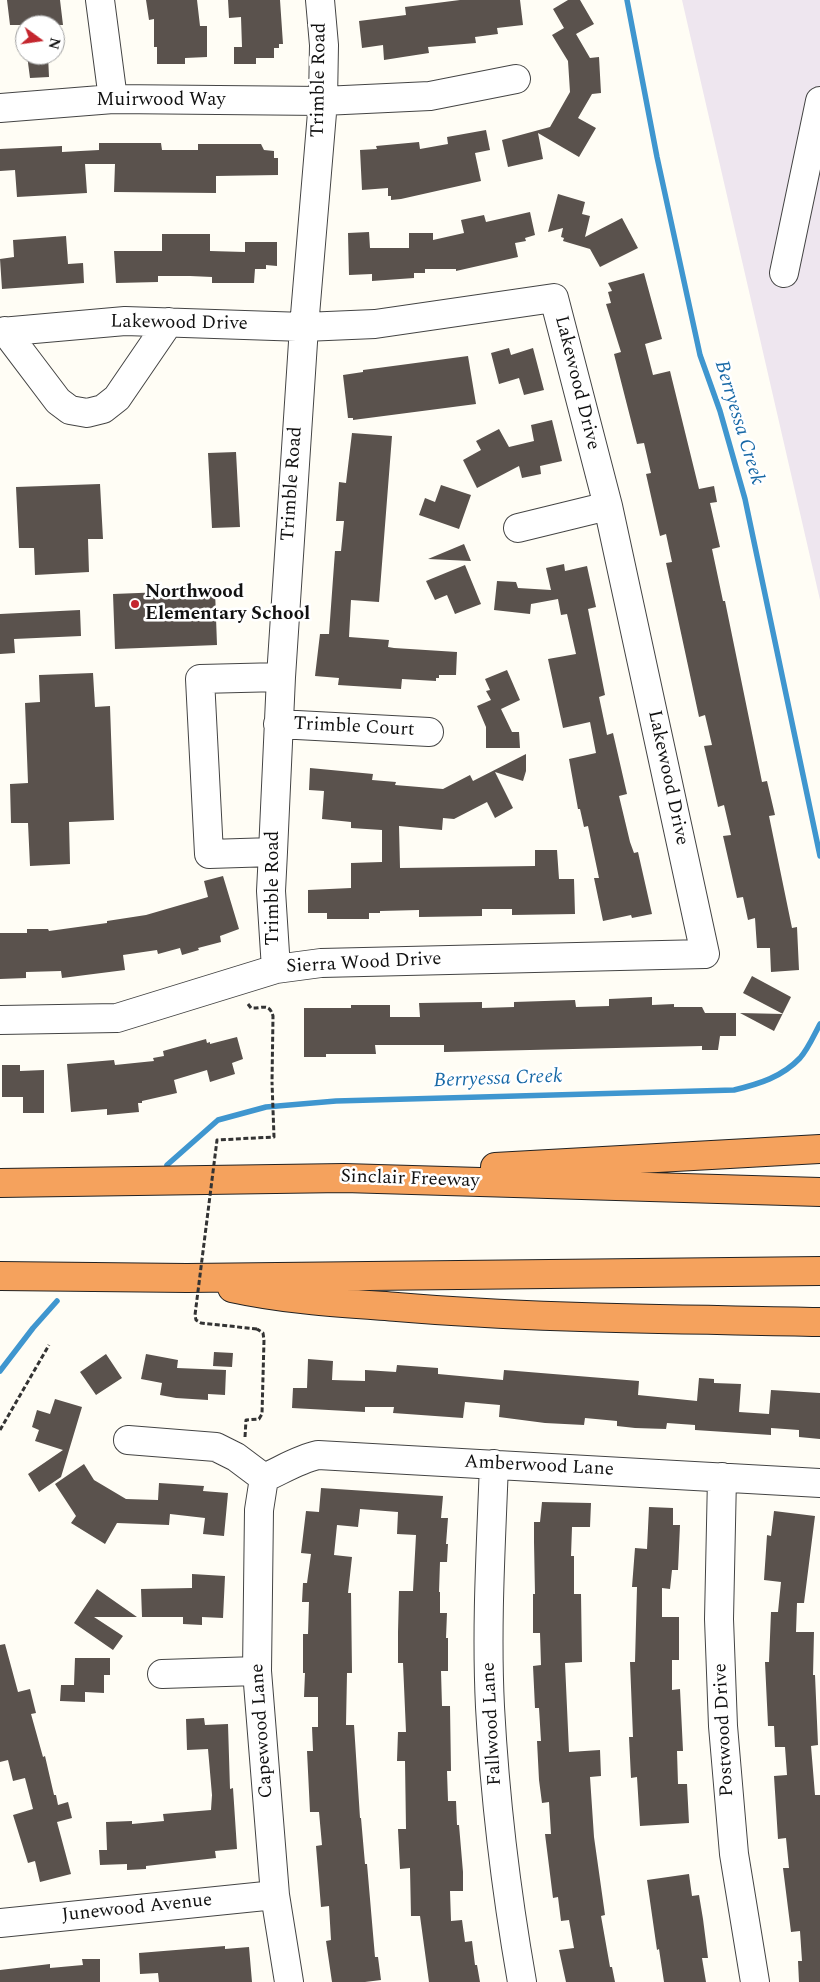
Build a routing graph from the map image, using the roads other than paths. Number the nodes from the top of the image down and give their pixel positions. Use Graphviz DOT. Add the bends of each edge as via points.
graph roads {
  1 [pos="100,0"];
  2 [pos="320,0"];
  3 [pos="516,79"];
  4 [pos="113,99"];
  5 [pos="323,101"];
  6 [pos="820,101"];
  7 [pos="0,108"];
  8 [pos="784,273"];
  9 [pos="169,322"];
  10 [pos="304,327"];
  11 [pos="2,331"];
  12 [pos="608,506"];
  13 [pos="518,528"];
  14 [pos="281,676"];
  15 [pos="278,724"];
  16 [pos="428,732"];
  17 [pos="272,852"];
  18 [pos="704,954"];
  19 [pos="276,969"];
  20 [pos="0,1020"];
  21 [pos="820,1149"];
  22 [pos="344,1178"];
  23 [pos="0,1183"];
  24 [pos="820,1192"];
  25 [pos="820,1271"];
  26 [pos="0,1276"];
  27 [pos="187,1278"];
  28 [pos="820,1322"];
  29 [pos="128,1440"];
  30 [pos="494,1464"];
  31 [pos="722,1477"];
  32 [pos="264,1478"];
  33 [pos="820,1483"];
  34 [pos="257,1672"];
  35 [pos="162,1674"];
  36 [pos="275,1895"];
  37 [pos="0,1921"];
  38 [pos="289,1982"];
  39 [pos="522,1982"];
  40 [pos="755,1982"];
  1 -- 4 [label="street"];
  2 -- 5 [label="street, Trimble Road" via="324,45"];
  3 -- 5 [label="street, Muirwood Way" via="430,96"];
  4 -- 5 [label="street, Muirwood Way"];
  4 -- 7 [label="street, Muirwood Way"];
  5 -- 10 [label="street, Trimble Road"];
  6 -- 8 [label="street"];
  9 -- 10 [label="street, Lakewood Drive"];
  9 -- 11 [label="street, Lakewood Drive" via="125,321"];
  9 -- 11 [label="street" via="117,398 103,409 87,413 70,410 58,401"];
  10 -- 12 [label="street, Lakewood Drive" via="375,324 554,298"];
  10 -- 14 [label="street, Trimble Road"];
  12 -- 13 [label="street"];
  12 -- 18 [label="street, Lakewood Drive"];
  14 -- 15 [label="street, Trimble Road"];
  14 -- 17 [label="street" via="200,679 209,854"];
  15 -- 16 [label="street, Trimble Court"];
  15 -- 17 [label="street, Trimble Road"];
  17 -- 19 [label="street, Trimble Road"];
  18 -- 19 [label="street, Sierra Wood Drive" via="321,963"];
  19 -- 20 [label="street, Sierra Wood Drive" via="116,1018"];
  21 -- 22 [label="highway" via="515,1165"];
  22 -- 23 [label="highway, Sinclair Freeway"];
  22 -- 24 [label="highway, Sinclair Freeway"];
  25 -- 27 [label="highway"];
  26 -- 27 [label="highway"];
  27 -- 28 [label="highway" via="271,1297 466,1313 560,1318"];
  29 -- 32 [label="street" via="216,1447"];
  30 -- 31 [label="street, Amberwood Lane"];
  30 -- 32 [label="street, Amberwood Lane" via="318,1455 303,1458"];
  30 -- 39 [label="street, Fallwood Lane" via="490,1706 498,1817"];
  31 -- 33 [label="street, Amberwood Lane"];
  31 -- 40 [label="street, Postwood Drive" via="719,1618 723,1726 734,1854"];
  32 -- 34 [label="street, Capewood Lane" via="259,1510"];
  34 -- 35 [label="street"];
  34 -- 36 [label="street, Capewood Lane"];
  36 -- 37 [label="street, Junewood Avenue"];
  36 -- 38 [label="street, Capewood Lane"];
}
